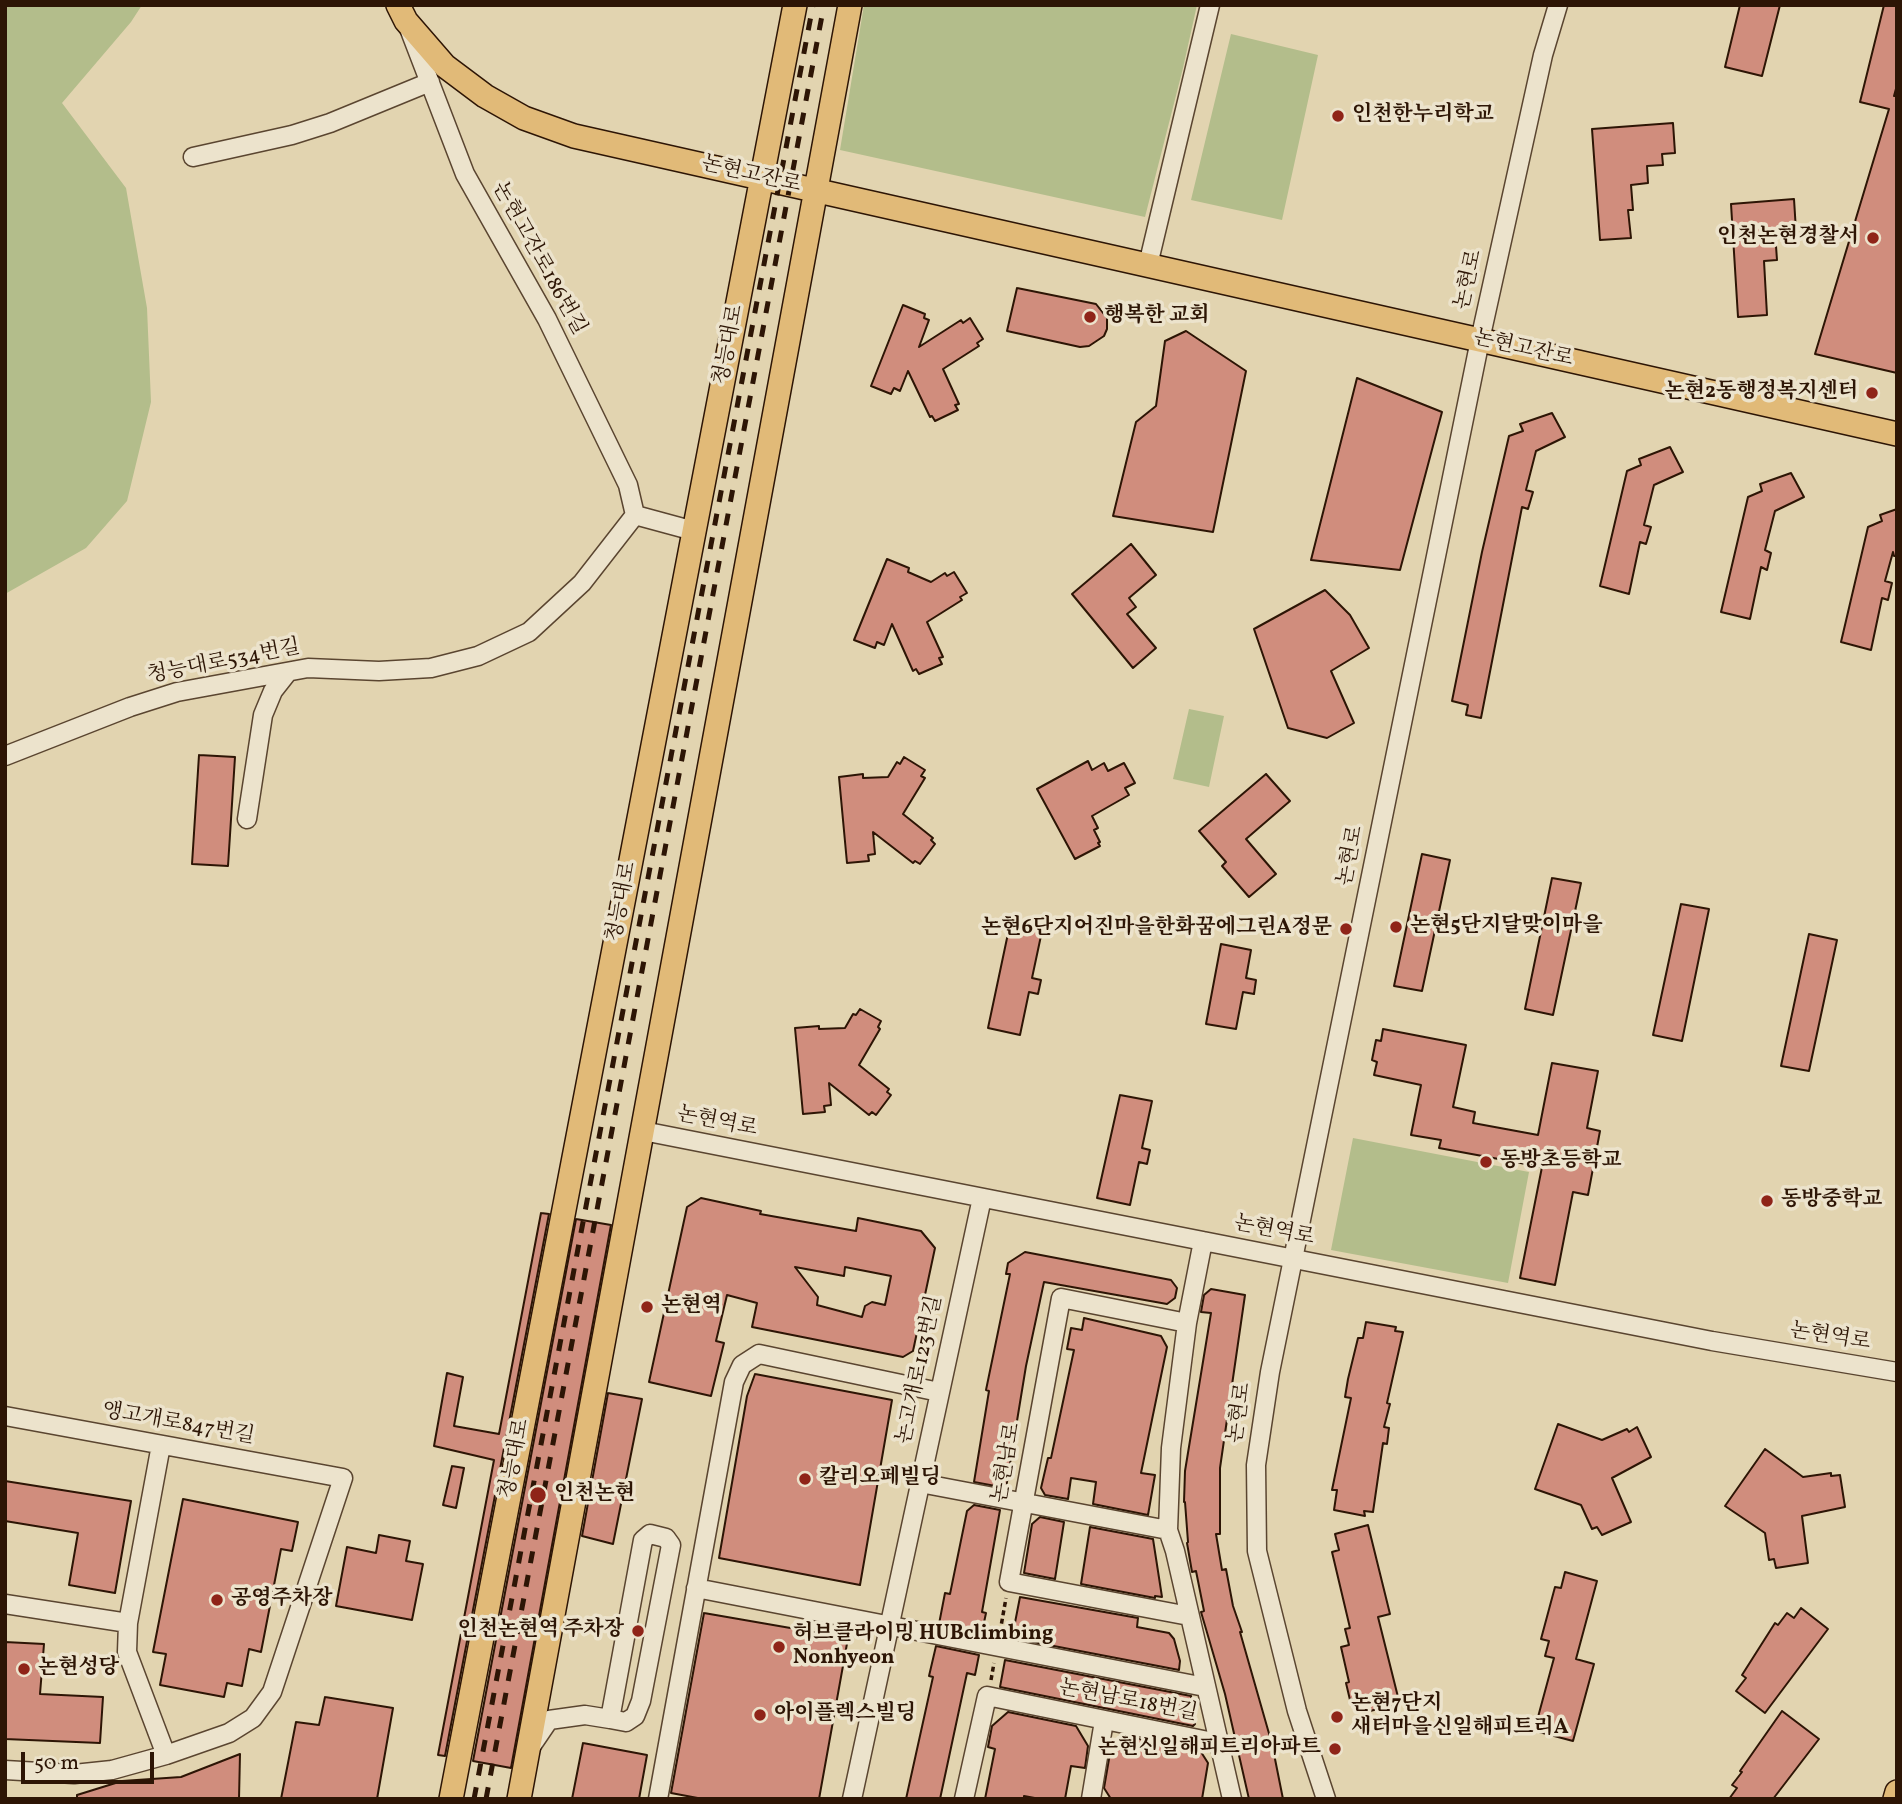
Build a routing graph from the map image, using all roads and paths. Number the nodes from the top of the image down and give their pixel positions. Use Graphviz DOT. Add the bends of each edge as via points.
graph roads {
  1 [pos="795,5"];
  2 [pos="850,5"];
  3 [pos="1210,5"];
  4 [pos="1558,5"];
  5 [pos="402,13"];
  6 [pos="430,82"];
  7 [pos="193,157"];
  8 [pos="762,178"];
  9 [pos="817,191"];
  10 [pos="1149,265"];
  11 [pos="1480,340"];
  12 [pos="1897,434"];
  13 [pos="635,515"];
  14 [pos="694,531"];
  15 [pos="288,672"];
  16 [pos="5,756"];
  17 [pos="247,819"];
  18 [pos="643,1131"];
  19 [pos="982,1198"];
  20 [pos="1203,1241"];
  21 [pos="1293,1259"];
  22 [pos="1187,1323"];
  23 [pos="1897,1372"];
  24 [pos="939,1392"];
  25 [pos="5,1416"];
  26 [pos="161,1445"];
  27 [pos="920,1483"];
  28 [pos="1023,1503"];
  29 [pos="1168,1530"];
  30 [pos="696,1588"];
  31 [pos="5,1604"];
  32 [pos="1189,1616"];
  33 [pos="128,1623"];
  34 [pos="890,1625"];
  35 [pos="1205,1687"];
  36 [pos="610,1719"];
  37 [pos="1104,1721"];
  38 [pos="1218,1742"];
  39 [pos="527,1751"];
  40 [pos="166,1755"];
  41 [pos="5,1770"];
  42 [pos="1897,1792"];
  43 [pos="451,1799"];
  44 [pos="519,1799"];
  45 [pos="658,1799"];
  46 [pos="852,1799"];
  47 [pos="964,1799"];
  48 [pos="1091,1799"];
  49 [pos="1232,1799"];
  50 [pos="1326,1799"];
  51 [pos="1895,1799"];
  1 -- 8 [label="main road, 청능대로"];
  2 -- 9 [label="main road"];
  3 -- 10 [label="street"];
  4 -- 11 [label="street, 논현로"];
  5 -- 6 [label="street, 논현고잔로186번길"];
  5 -- 8 [label="main road, 논현고잔로" via="445,66 524,118 574,136"];
  6 -- 7 [label="street" via="330,123"];
  6 -- 13 [label="street, 논현고잔로186번길" via="465,174 552,331 628,485"];
  8 -- 9 [label="main road, 논현고잔로"];
  8 -- 14 [label="main road, 청능대로"];
  9 -- 10 [label="main road, 논현고잔로"];
  9 -- 18 [label="main road"];
  10 -- 11 [label="main road, 논현고잔로"];
  11 -- 12 [label="main road, 논현고잔로"];
  11 -- 21 [label="street, 논현로"];
  13 -- 14 [label="street"];
  13 -- 15 [label="street, 청능대로534번길" via="582,583 529,632 478,656 431,668"];
  14 -- 43 [label="main road, 청능대로"];
  15 -- 16 [label="street, 청능대로534번길" via="177,691"];
  15 -- 17 [label="street" via="263,715"];
  18 -- 19 [label="street, 논현역로"];
  18 -- 39 [label="main road"];
  19 -- 20 [label="street, 논현역로"];
  19 -- 24 [label="street, 논고개로123번길"];
  20 -- 21 [label="street, 논현역로"];
  20 -- 22 [label="street"];
  21 -- 23 [label="street, 논현역로" via="1712,1341"];
  21 -- 50 [label="street, 논현로" via="1256,1465 1257,1551 1297,1711"];
  22 -- 28 [label="street, 논현남로" via="1061,1298"];
  22 -- 29 [label="street" via="1171,1448"];
  24 -- 27 [label="street, 논고개로123번길"];
  24 -- 30 [label="street" via="759,1354 742,1365 734,1382"];
  25 -- 26 [label="street, 앵고개로847번길"];
  26 -- 33 [label="street"];
  26 -- 40 [label="street, 앵고개로847번길" via="343,1478 272,1692 253,1718"];
  27 -- 28 [label="street"];
  27 -- 34 [label="street, 논고개로123번길"];
  28 -- 29 [label="street"];
  28 -- 32 [label="street, 논현남로" via="1009,1582"];
  29 -- 32 [label="street"];
  30 -- 34 [label="street"];
  30 -- 45 [label="street"];
  31 -- 33 [label="street"];
  32 -- 35 [label="street"];
  33 -- 40 [label="street" via="127,1652"];
  34 -- 35 [label="street"];
  34 -- 46 [label="street, 논고개로123번길"];
  35 -- 38 [label="street"];
  36 -- 36 [label="street" via="626,1721 635,1716 641,1701 671,1545 666,1538 650,1534 643,1540"];
  36 -- 39 [label="street" via="585,1715 549,1720"];
  37 -- 38 [label="street, 논현남로18번길"];
  37 -- 47 [label="street, 논현남로18번길" via="987,1696"];
  37 -- 48 [label="street"];
  38 -- 49 [label="street"];
  39 -- 44 [label="main road"];
  40 -- 41 [label="street" via="112,1770 74,1774"];
  42 -- 51 [label="main road"];
}
